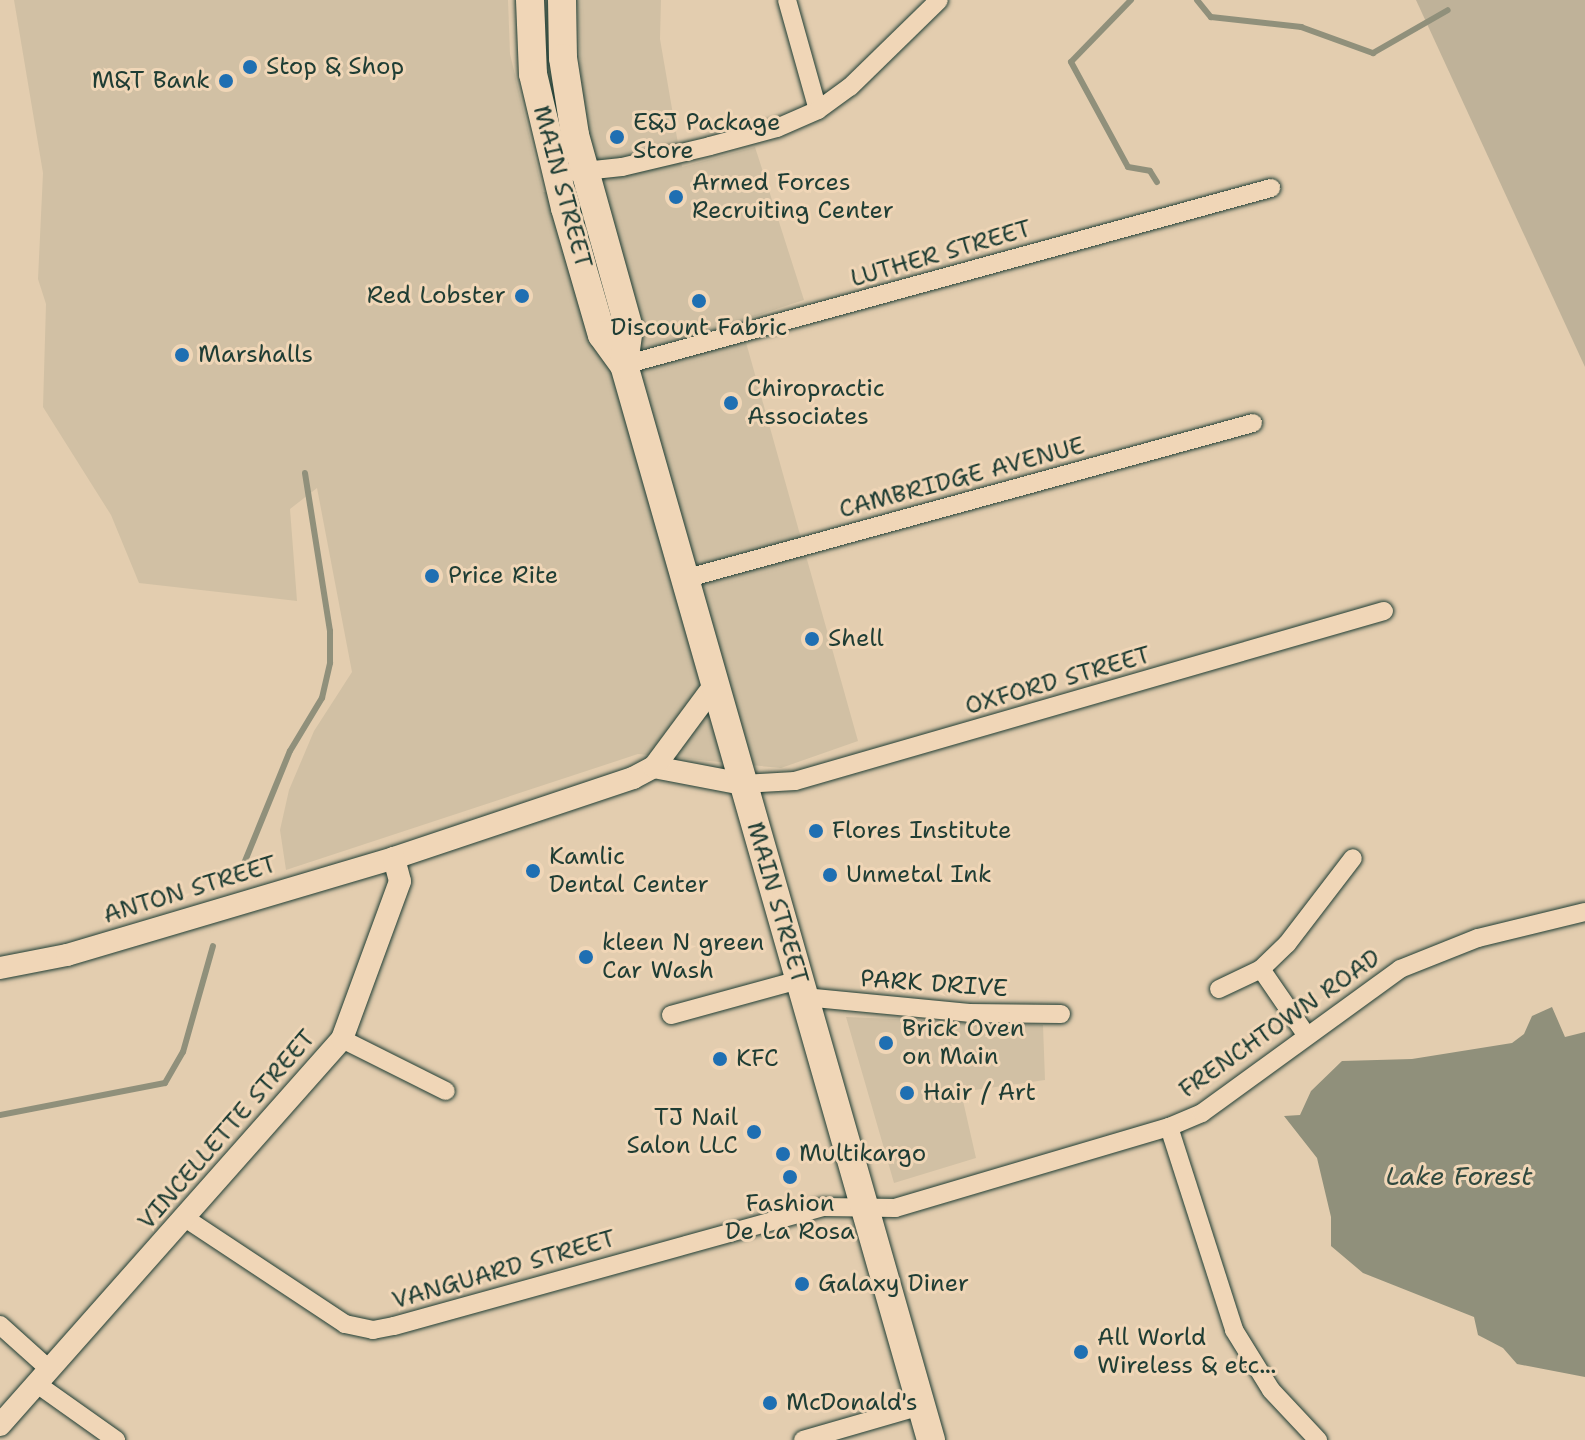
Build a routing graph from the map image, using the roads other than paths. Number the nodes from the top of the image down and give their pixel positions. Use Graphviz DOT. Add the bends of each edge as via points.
graph roads {
  1 [pos="530,0"];
  2 [pos="562,0"];
  3 [pos="787,0"];
  4 [pos="939,0"];
  5 [pos="818,110"];
  6 [pos="570,172"];
  7 [pos="1271,188"];
  8 [pos="624,365"];
  9 [pos="1253,423"];
  10 [pos="684,579"];
  11 [pos="1384,611"];
  12 [pos="714,686"];
  13 [pos="654,767"];
  14 [pos="743,784"];
  15 [pos="394,858"];
  16 [pos="1353,858"];
  17 [pos="1585,912"];
  18 [pos="0,968"];
  19 [pos="1261,969"];
  20 [pos="802,988"];
  21 [pos="1219,989"];
  22 [pos="1061,1014"];
  23 [pos="671,1015"];
  24 [pos="1305,1033"];
  25 [pos="342,1039"];
  26 [pos="446,1091"];
  27 [pos="1169,1127"];
  28 [pos="863,1206"];
  29 [pos="185,1218"];
  30 [pos="0,1325"];
  31 [pos="43,1377"];
  32 [pos="921,1406"];
  33 [pos="0,1425"];
  34 [pos="116,1440"];
  35 [pos="803,1440"];
  36 [pos="931,1440"];
  37 [pos="1318,1440"];
  1 -- 6 [label="main road, MAIN STREET" via="533,74"];
  2 -- 6 [label="main road, MAIN STREET"];
  3 -- 5 [label="street"];
  4 -- 5 [label="street" via="850,87"];
  5 -- 6 [label="street" via="710,146"];
  6 -- 8 [label="main road, MAIN STREET" via="629,328"];
  7 -- 8 [label="street, LUTHER STREET"];
  8 -- 10 [label="main road, MAIN STREET"];
  9 -- 10 [label="street, CAMBRIDGE AVENUE"];
  10 -- 12 [label="main road, MAIN STREET"];
  11 -- 14 [label="street, OXFORD STREET" via="795,781"];
  12 -- 13 [label="street"];
  12 -- 14 [label="main road, MAIN STREET"];
  13 -- 14 [label="street"];
  13 -- 15 [label="street"];
  14 -- 20 [label="main road, MAIN STREET"];
  15 -- 18 [label="street, ANTON STREET" via="67,955"];
  15 -- 25 [label="street, VINCELLETTE STREET" via="400,881"];
  16 -- 19 [label="street" via="1324,900"];
  17 -- 24 [label="street, FRENCHTOWN ROAD" via="1430,956 1375,984"];
  19 -- 21 [label="street"];
  19 -- 24 [label="street"];
  20 -- 22 [label="street, PARK DRIVE" via="969,1013"];
  20 -- 23 [label="street"];
  20 -- 28 [label="main road, MAIN STREET"];
  24 -- 27 [label="street, FRENCHTOWN ROAD" via="1202,1113"];
  25 -- 26 [label="street"];
  25 -- 29 [label="street, VINCELLETTE STREET"];
  27 -- 28 [label="street, FRENCHTOWN ROAD" via="895,1208"];
  27 -- 37 [label="street" via="1234,1330 1271,1390"];
  28 -- 29 [label="street, VANGUARD STREET" via="824,1207 762,1221 373,1330 333,1317"];
  28 -- 32 [label="main road, MAIN STREET"];
  29 -- 31 [label="street, VINCELLETTE STREET"];
  30 -- 31 [label="street"];
  31 -- 33 [label="street, VINCELLETTE STREET"];
  31 -- 34 [label="street"];
  32 -- 35 [label="street"];
  32 -- 36 [label="main road, MAIN STREET"];
}
